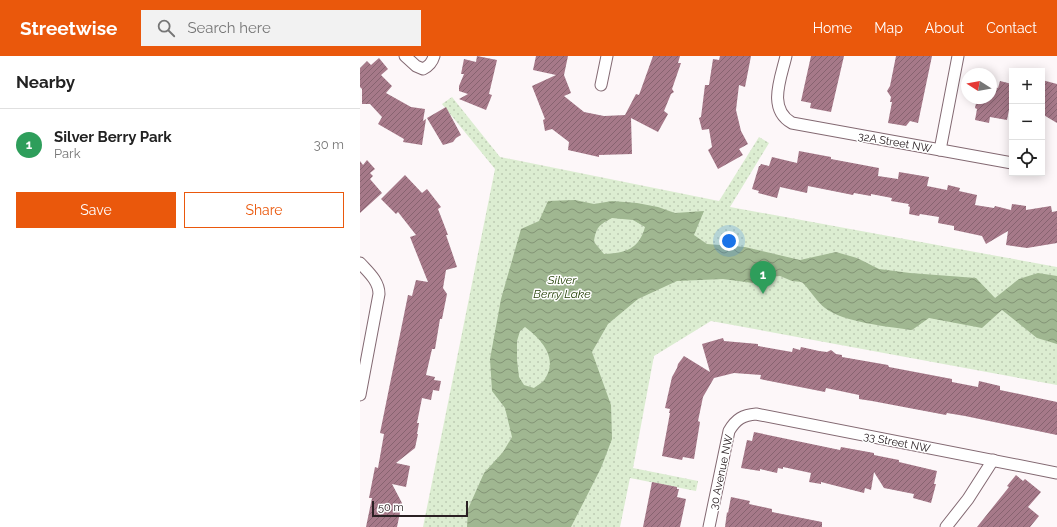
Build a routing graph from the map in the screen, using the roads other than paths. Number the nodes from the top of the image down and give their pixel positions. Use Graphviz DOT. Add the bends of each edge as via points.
graph roads {
  1 [pos="405,56"];
  2 [pos="434,56"];
  3 [pos="607,56"];
  4 [pos="786,56"];
  5 [pos="958,56"];
  6 [pos="600,86"];
  7 [pos="940,150"];
  8 [pos="1009,162"];
  9 [pos="360,263"];
  10 [pos="360,395"];
  11 [pos="737,420"];
  12 [pos="993,460"];
  13 [pos="1057,473"];
  14 [pos="709,527"];
  15 [pos="946,527"];
  1 -- 2 [label="street" via="423,69 433,61"];
  3 -- 6 [label="street"];
  4 -- 7 [label="street, 32A Street NW" via="777,100 778,108 785,119 800,125"];
  5 -- 7 [label="street"];
  7 -- 8 [label="street, 32A Street NW"];
  9 -- 10 [label="street" via="379,289"];
  11 -- 12 [label="street, 33 Street NW" via="743,416 756,414"];
  11 -- 14 [label="street, 30 Avenue NW" via="726,440"];
  12 -- 13 [label="street, 33 Street NW"];
  12 -- 15 [label="street"];
}
